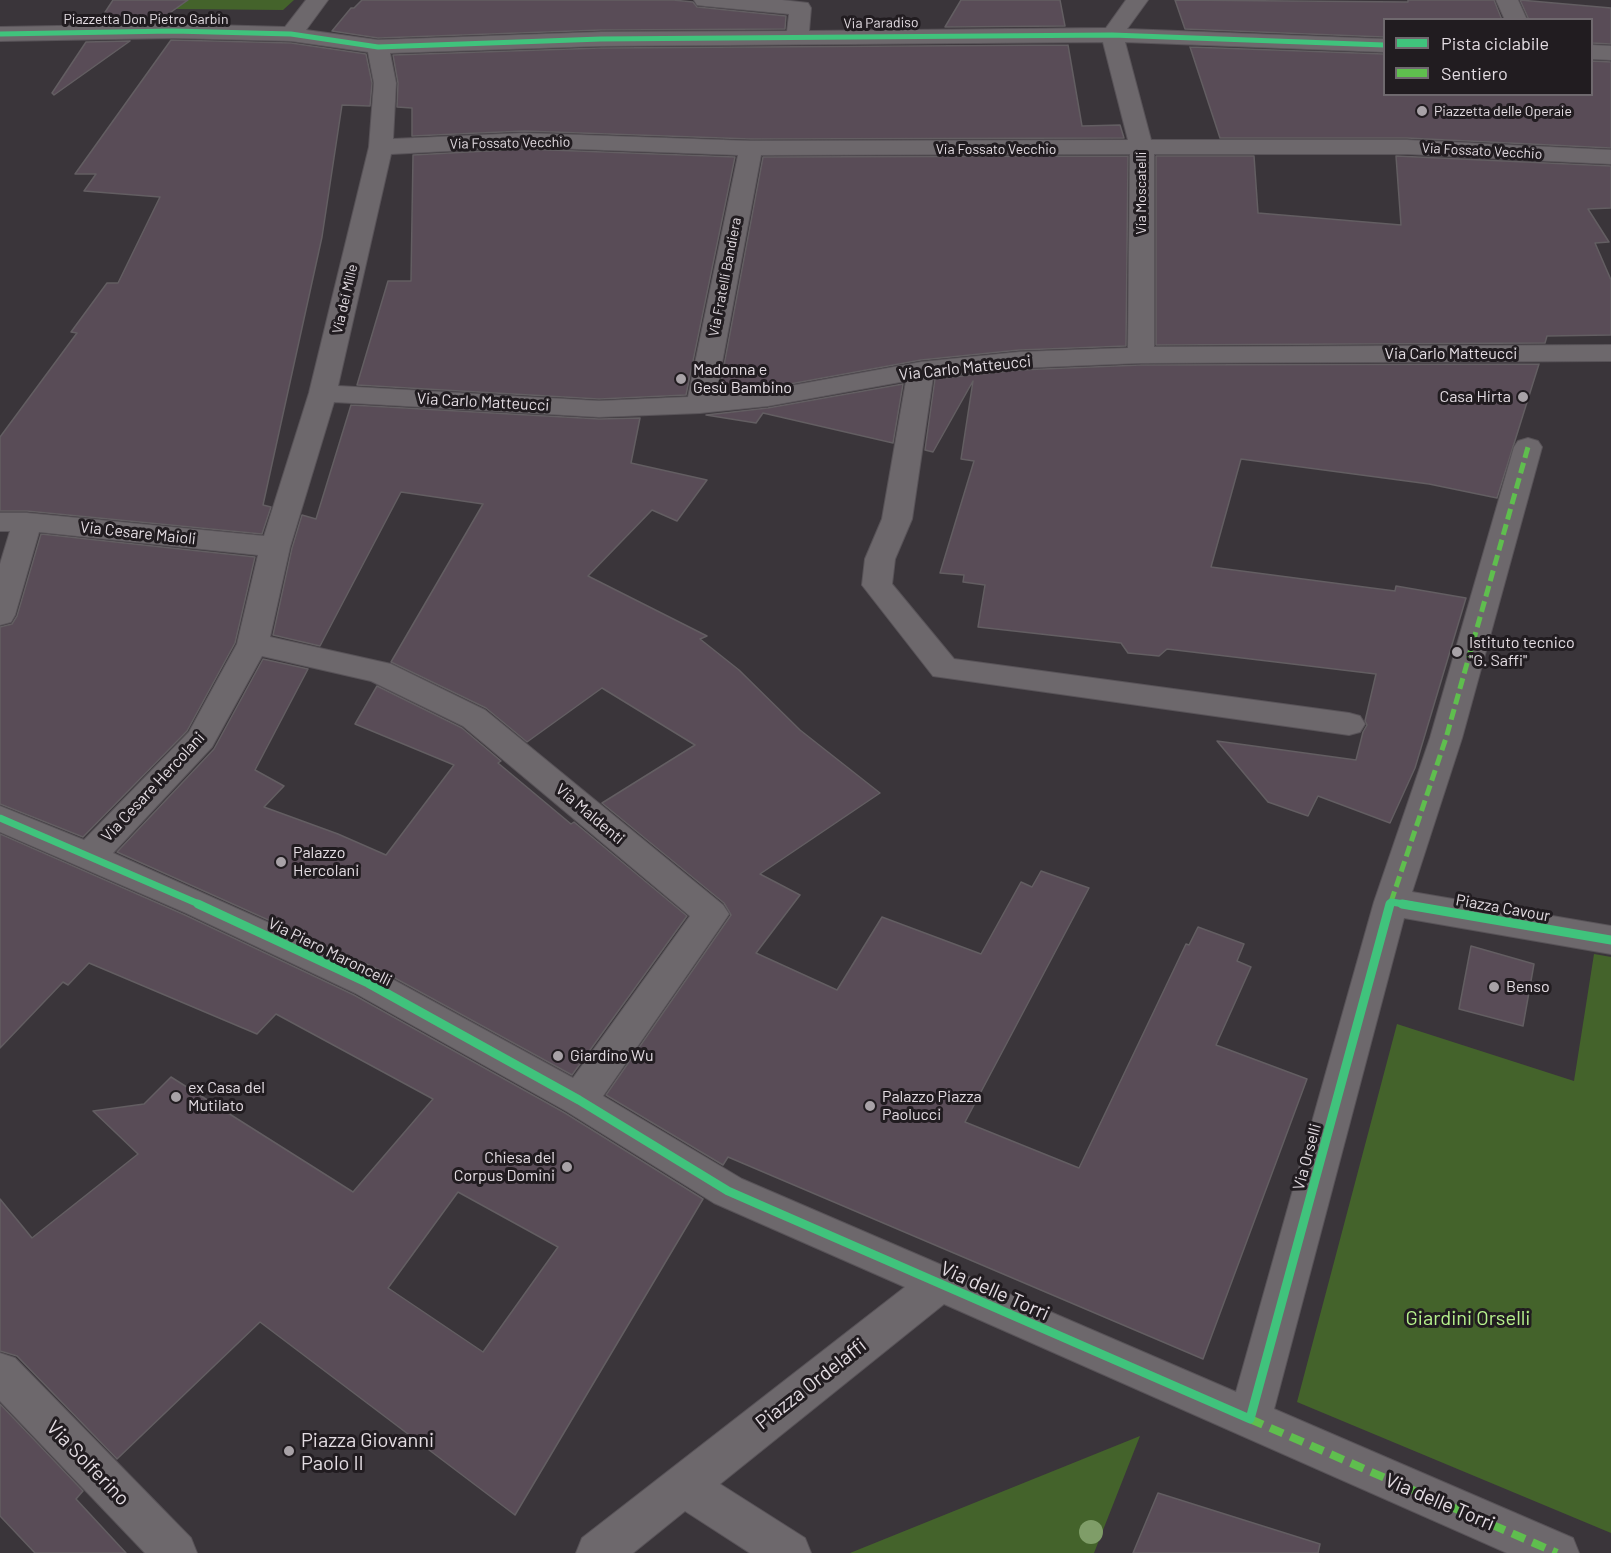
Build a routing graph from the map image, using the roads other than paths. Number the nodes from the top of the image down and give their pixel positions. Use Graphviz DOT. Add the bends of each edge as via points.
graph roads {
  1 [pos="317,0"];
  2 [pos="705,0"];
  3 [pos="1137,0"];
  4 [pos="1507,0"];
  5 [pos="1515,18"];
  6 [pos="291,34"];
  7 [pos="0,35"];
  8 [pos="1112,35"];
  9 [pos="798,37"];
  10 [pos="1383,45"];
  11 [pos="378,47"];
  12 [pos="1593,52"];
  13 [pos="1611,53"];
  14 [pos="381,147"];
  15 [pos="751,148"];
  16 [pos="1142,149"];
  17 [pos="1611,157"];
  18 [pos="1611,353"];
  19 [pos="1141,355"];
  20 [pos="921,370"];
  21 [pos="323,393"];
  22 [pos="700,405"];
  23 [pos="1528,447"];
  24 [pos="14,522"];
  25 [pos="275,547"];
  26 [pos="0,615"];
  27 [pos="253,644"];
  28 [pos="1349,724"];
  29 [pos="0,818"];
  30 [pos="88,858"];
  31 [pos="1391,902"];
  32 [pos="1611,940"];
  33 [pos="579,1100"];
  34 [pos="728,1191"];
  35 [pos="939,1284"];
  36 [pos="0,1372"];
  37 [pos="1250,1419"];
  38 [pos="683,1485"];
  39 [pos="175,1553"];
  40 [pos="598,1553"];
  41 [pos="789,1553"];
  42 [pos="1557,1553"];
  1 -- 6 [label="street"];
  2 -- 9 [label="street" via="800,8"];
  3 -- 8 [label="street"];
  4 -- 5 [label="street"];
  6 -- 7 [label="street, Piazzetta Don Pietro Garbin" via="173,31"];
  6 -- 11 [label="street, Piazzetta Don Pietro Garbin"];
  8 -- 9 [label="street, Via Paradiso"];
  8 -- 10 [label="street, Via Paradiso"];
  8 -- 16 [label="street, Via Moscatelli"];
  9 -- 11 [label="street, Via Paradiso"];
  11 -- 14 [label="street, Via dei Mille" via="385,83"];
  12 -- 13 [label="street"];
  14 -- 15 [label="street, Via Fossato Vecchio" via="524,140"];
  14 -- 21 [label="street, Via dei Mille"];
  15 -- 16 [label="street, Via Fossato Vecchio"];
  15 -- 22 [label="street, Via Fratelli Bandiera"];
  16 -- 17 [label="street, Via Fossato Vecchio" via="1407,147"];
  16 -- 19 [label="street, Via Moscatelli"];
  18 -- 19 [label="street, Via Carlo Matteucci"];
  19 -- 20 [label="street, Via Carlo Matteucci" via="1019,360"];
  20 -- 22 [label="street, Via Carlo Matteucci" via="768,398"];
  20 -- 28 [label="street" via="897,519 880,559 877,585 944,668"];
  21 -- 22 [label="street, Via Carlo Matteucci" via="599,409"];
  21 -- 25 [label="street, Via dei Mille"];
  23 -- 31 [label="street" via="1446,738"];
  24 -- 25 [label="street, Via Cesare Maioli"];
  24 -- 26 [label="street"];
  25 -- 27 [label="street, Via Cesare Hercolani"];
  27 -- 30 [label="street, Via Cesare Hercolani" via="201,739"];
  27 -- 33 [label="street, Via Maldenti" via="380,672 474,718 711,914"];
  29 -- 30 [label="street, Via Piero Maroncelli"];
  30 -- 33 [label="street, Via Piero Maroncelli" via="368,983"];
  31 -- 32 [label="street, Piazza Cavour"];
  31 -- 37 [label="street, Via Orselli"];
  33 -- 34 [label="street, Via Piero Maroncelli"];
  34 -- 35 [label="street, Via delle Torri"];
  35 -- 37 [label="street, Via delle Torri"];
  35 -- 38 [label="street, Piazza Ordelaffi"];
  36 -- 39 [label="street, Via Solferino"];
  37 -- 42 [label="street, Via delle Torri"];
  38 -- 40 [label="street, Piazza Ordelaffi"];
  38 -- 41 [label="street"];
}
